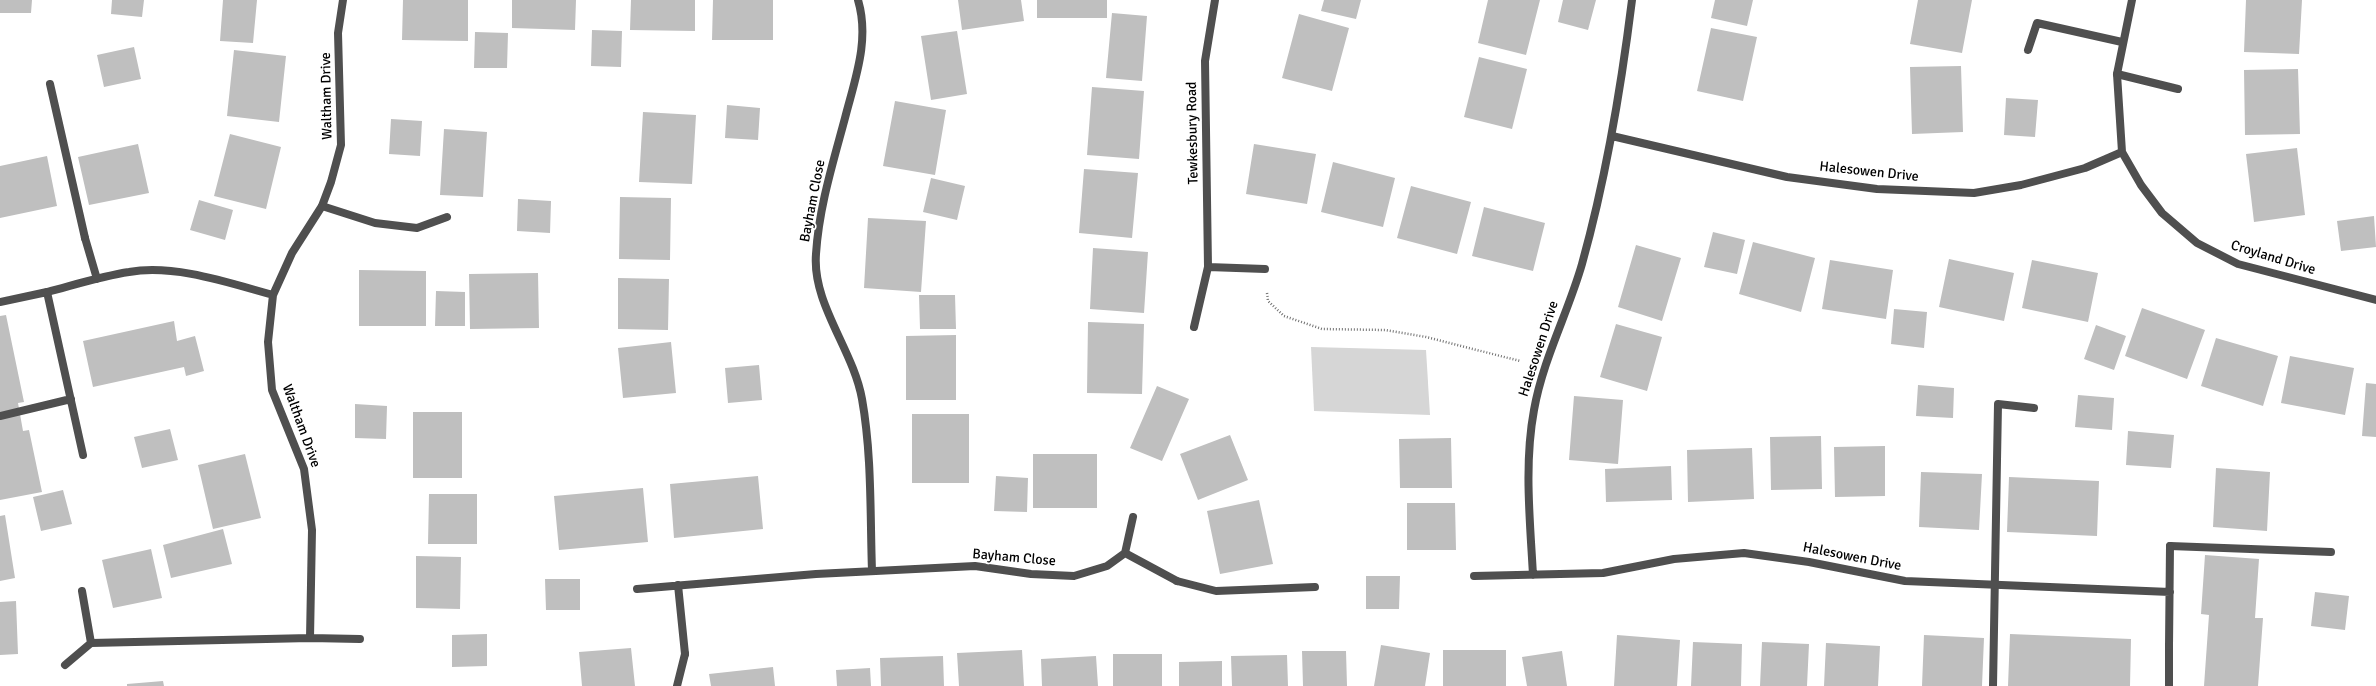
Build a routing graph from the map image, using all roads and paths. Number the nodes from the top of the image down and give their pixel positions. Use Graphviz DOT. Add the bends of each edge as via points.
graph roads {
  1 [pos="343,0"];
  2 [pos="858,0"];
  3 [pos="1215,0"];
  4 [pos="1632,0"];
  5 [pos="2132,0"];
  6 [pos="2122,42"];
  7 [pos="2028,50"];
  8 [pos="2117,74"];
  9 [pos="50,84"];
  10 [pos="2178,89"];
  11 [pos="1612,136"];
  12 [pos="2122,152"];
  13 [pos="322,206"];
  14 [pos="447,217"];
  15 [pos="1208,267"];
  16 [pos="1265,269"];
  17 [pos="97,279"];
  18 [pos="47,292"];
  19 [pos="273,295"];
  20 [pos="2376,300"];
  21 [pos="0,302"];
  22 [pos="1194,326"];
  23 [pos="1545,367"];
  24 [pos="71,399"];
  25 [pos="2034,408"];
  26 [pos="0,416"];
  27 [pos="83,455"];
  28 [pos="1133,517"];
  29 [pos="2331,552"];
  30 [pos="1125,553"];
  31 [pos="872,571"];
  32 [pos="1474,576"];
  33 [pos="1532,576"];
  34 [pos="1994,584"];
  35 [pos="678,585"];
  36 [pos="1315,587"];
  37 [pos="637,589"];
  38 [pos="82,591"];
  39 [pos="2170,592"];
  40 [pos="310,638"];
  41 [pos="360,639"];
  42 [pos="92,643"];
  43 [pos="65,664"];
  44 [pos="677,686"];
  45 [pos="1993,686"];
  46 [pos="2169,686"];
  1 -- 13 [label="street, Waltham Drive" via="338,33 341,145 332,182"];
  2 -- 31 [label="street, Bayham Close" via="863,17 861,58 822,206 815,256 821,300 850,358 862,398 867,434"];
  3 -- 15 [label="street, Tewkesbury Road" via="1205,61"];
  4 -- 11 [label="street, Halesowen Drive"];
  5 -- 6 [label="street, Croyland Drive"];
  6 -- 7 [label="street" via="2037,23"];
  6 -- 8 [label="street, Croyland Drive"];
  8 -- 10 [label="street"];
  8 -- 12 [label="street, Croyland Drive"];
  9 -- 17 [label="street" via="85,238"];
  11 -- 12 [label="street, Halesowen Drive" via="1787,177 1877,189 1974,193 2021,185 2085,168"];
  11 -- 23 [label="street, Halesowen Drive" via="1582,264"];
  12 -- 20 [label="street, Croyland Drive" via="2141,185 2162,213 2196,243 2238,264"];
  13 -- 14 [label="street" via="374,223 417,228"];
  13 -- 19 [label="street, Waltham Drive" via="292,253"];
  15 -- 16 [label="street"];
  15 -- 22 [label="street, Tewkesbury Road"];
  16 -- 23 [label="path" via="1268,301 1284,316 1322,329 1385,330 1426,337"];
  17 -- 18 [label="street"];
  17 -- 19 [label="street" via="131,271 173,272 213,279"];
  18 -- 21 [label="street"];
  18 -- 24 [label="street"];
  19 -- 40 [label="street, Waltham Drive" via="268,342 272,390 304,469 312,530"];
  23 -- 33 [label="street, Halesowen Drive" via="1534,409 1528,457"];
  24 -- 26 [label="street"];
  24 -- 27 [label="street"];
  25 -- 34 [label="street" via="1998,404"];
  28 -- 30 [label="street"];
  29 -- 39 [label="street" via="2170,546"];
  30 -- 31 [label="street, Bayham Close" via="1107,566 1074,576 1031,574 975,566"];
  30 -- 36 [label="street" via="1177,581 1216,591"];
  31 -- 35 [label="street, Bayham Close"];
  32 -- 33 [label="street, Halesowen Drive"];
  33 -- 34 [label="street, Halesowen Drive" via="1603,573 1674,559 1744,553 1809,562 1905,581"];
  34 -- 39 [label="street, Halesowen Drive"];
  34 -- 45 [label="street"];
  35 -- 37 [label="street, Bayham Close"];
  35 -- 44 [label="street" via="685,654"];
  38 -- 42 [label="street"];
  39 -- 46 [label="street"];
  40 -- 41 [label="street"];
  40 -- 42 [label="street"];
  42 -- 43 [label="street"];
}
